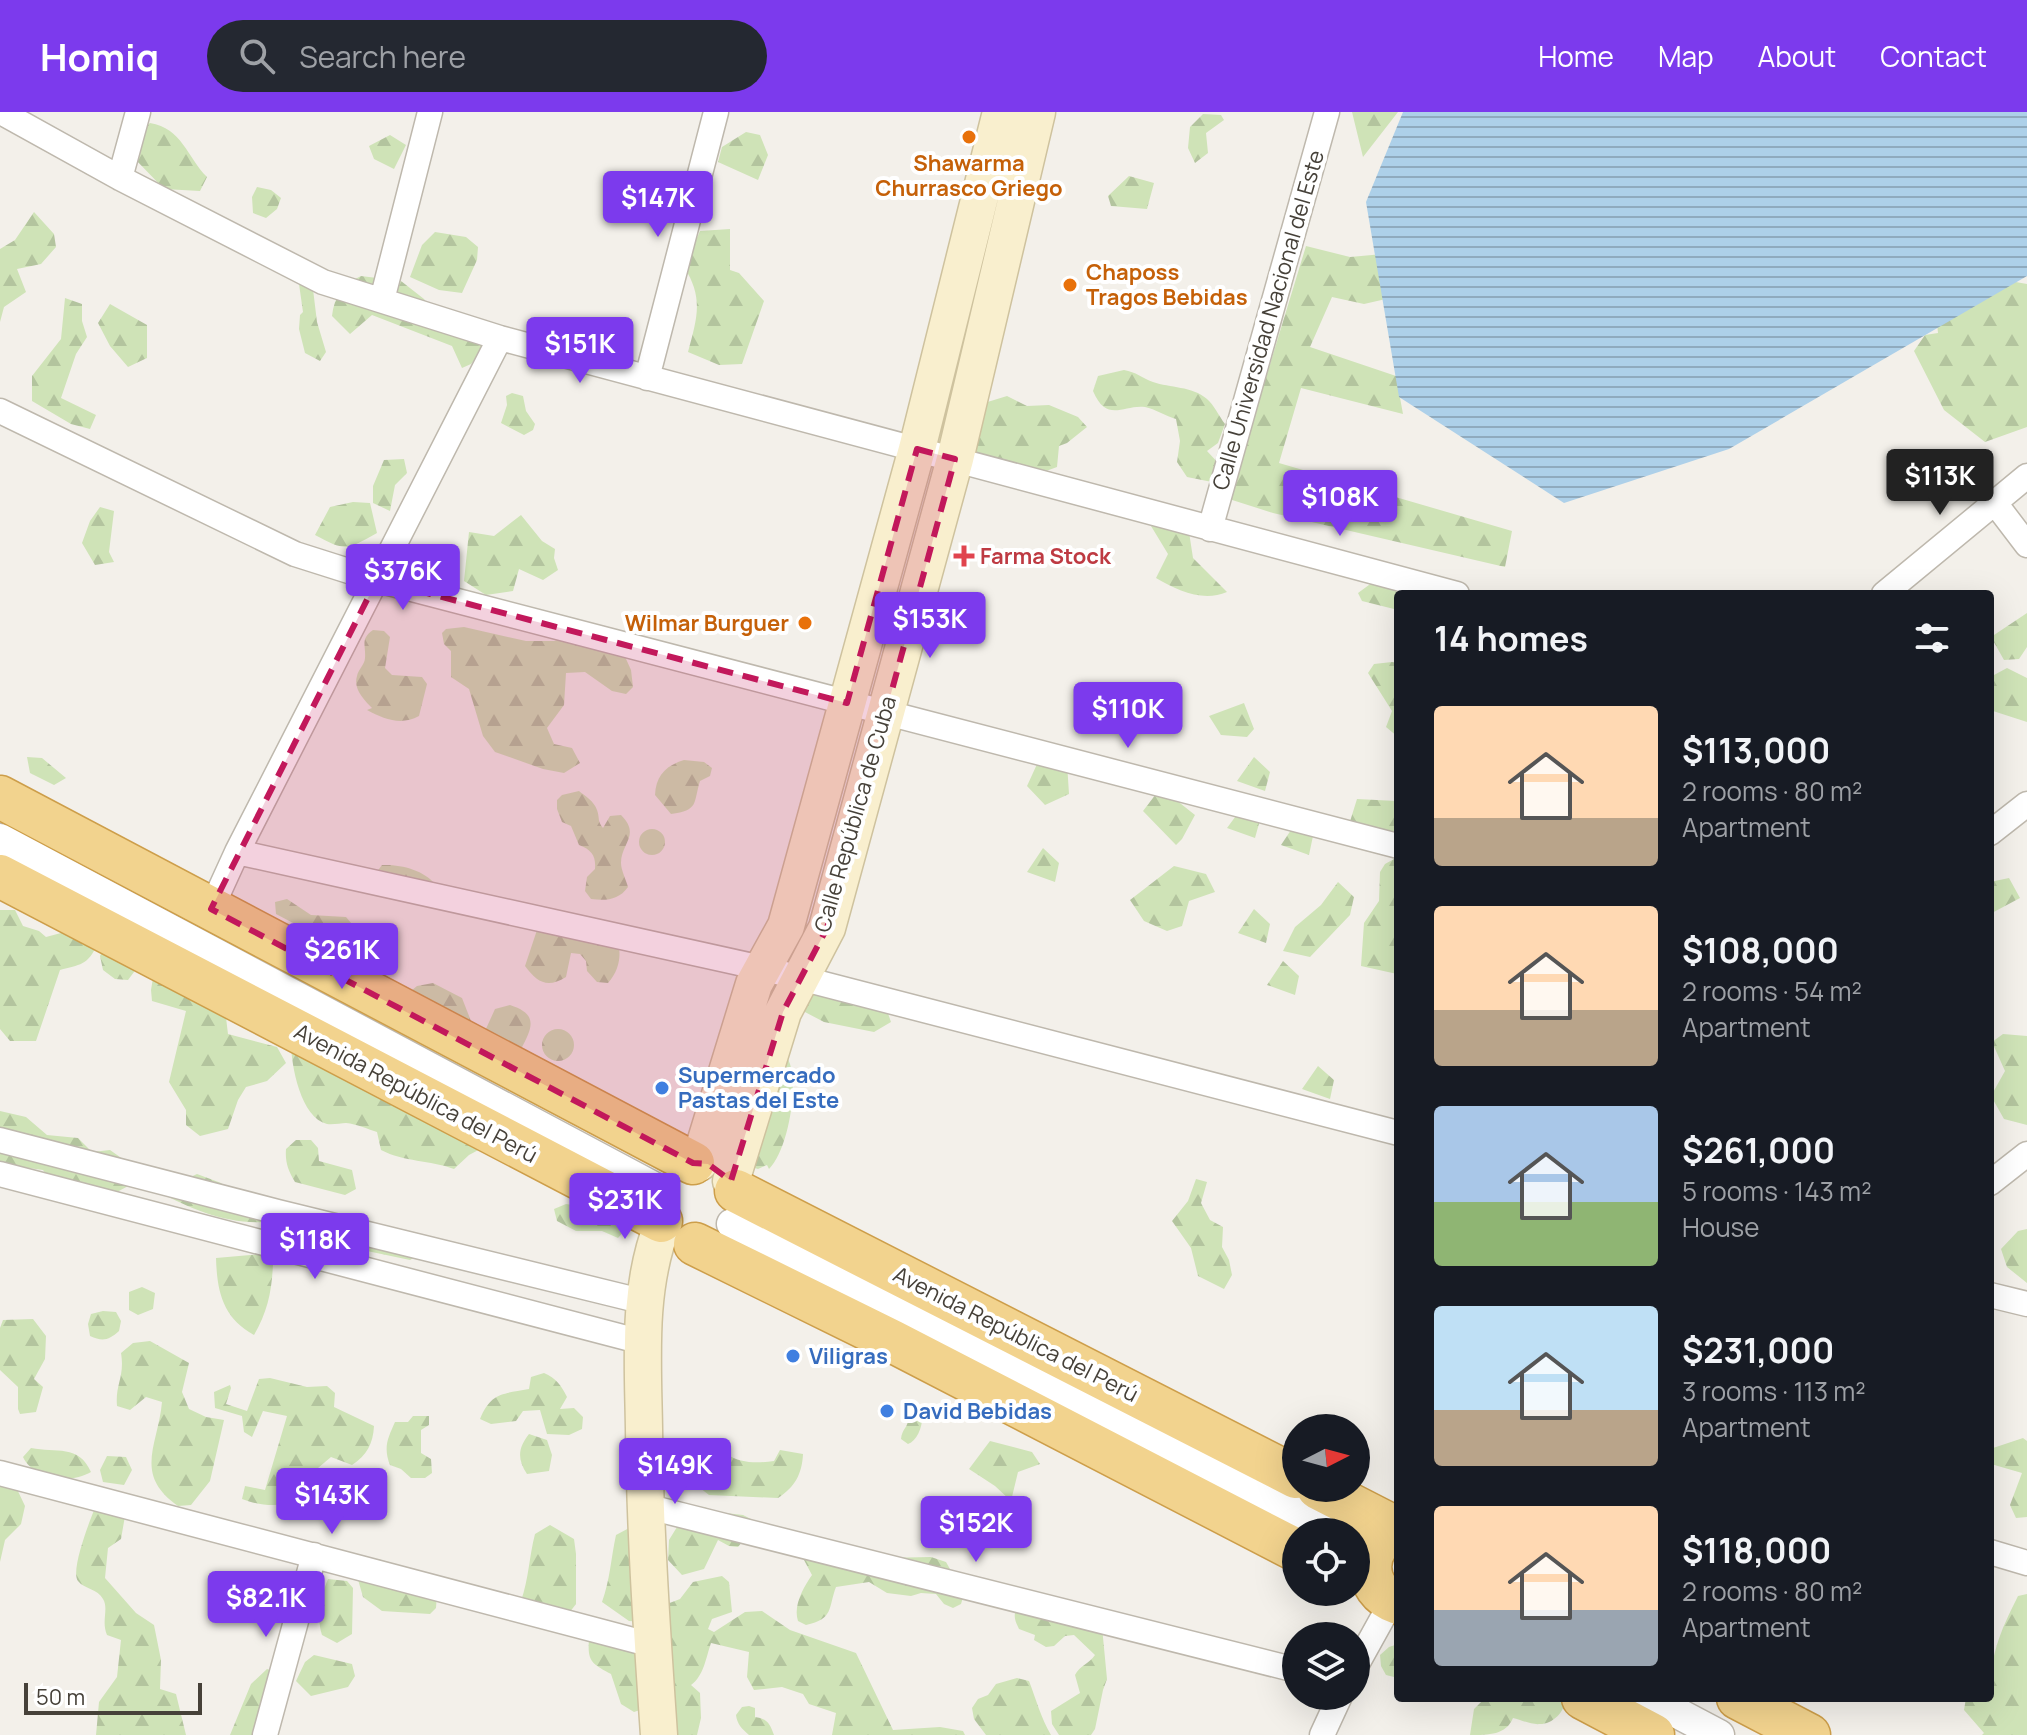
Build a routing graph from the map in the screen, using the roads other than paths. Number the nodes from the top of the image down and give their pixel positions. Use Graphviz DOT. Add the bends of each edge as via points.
graph roads {
  1 [pos="1,112"];
  2 [pos="138,112"];
  3 [pos="430,112"];
  4 [pos="716,112"];
  5 [pos="1001,112"];
  6 [pos="1037,112"];
  7 [pos="1327,112"];
  8 [pos="120,178"];
  9 [pos="382,300"];
  10 [pos="500,338"];
  11 [pos="647,378"];
  12 [pos="0,411"];
  13 [pos="917,449"];
  14 [pos="955,459"];
  15 [pos="2027,476"];
  16 [pos="1995,503"];
  17 [pos="1210,529"];
  18 [pos="2027,545"];
  19 [pos="377,580"];
  20 [pos="1442,590"];
  21 [pos="1889,590"];
  22 [pos="847,703"];
  23 [pos="884,711"];
  24 [pos="0,797"];
  25 [pos="2027,804"];
  26 [pos="1994,830"];
  27 [pos="0,839"];
  28 [pos="1394,845"];
  29 [pos="237,852"];
  30 [pos="0,876"];
  31 [pos="211,909"];
  32 [pos="762,968"];
  33 [pos="801,977"];
  34 [pos="1394,1132"];
  35 [pos="0,1140"];
  36 [pos="2027,1154"];
  37 [pos="0,1174"];
  38 [pos="1994,1180"];
  39 [pos="718,1184"];
  40 [pos="673,1224"];
  41 [pos="647,1288"];
  42 [pos="1994,1296"];
  43 [pos="2027,1304"];
  44 [pos="642,1342"];
  45 [pos="1282,1470"];
  46 [pos="0,1473"];
  47 [pos="1329,1502"];
  48 [pos="645,1506"];
  49 [pos="1310,1518"];
  50 [pos="1282,1543"];
  51 [pos="1994,1553"];
  52 [pos="314,1555"];
  53 [pos="2027,1563"];
  54 [pos="1381,1566"];
  55 [pos="1367,1622"];
  56 [pos="652,1645"];
  57 [pos="1282,1666"];
  58 [pos="1591,1702"];
  59 [pos="1657,1702"];
  60 [pos="1756,1702"];
  61 [pos="1334,1710"];
  62 [pos="265,1735"];
  63 [pos="659,1735"];
  64 [pos="1322,1735"];
  65 [pos="1653,1735"];
  66 [pos="1719,1735"];
  67 [pos="1809,1735"];
  1 -- 8 [label="street"];
  2 -- 8 [label="street"];
  3 -- 9 [label="street"];
  4 -- 11 [label="street"];
  5 -- 13 [label="main road, Calle República de Cuba"];
  6 -- 14 [label="main road, Calle República de Cuba"];
  7 -- 17 [label="street, Calle Universidad Nacional del Este"];
  8 -- 9 [label="street" via="323,282"];
  9 -- 10 [label="street"];
  10 -- 11 [label="street"];
  10 -- 19 [label="street"];
  11 -- 13 [label="street"];
  12 -- 19 [label="street" via="295,554"];
  13 -- 14 [label="street"];
  13 -- 22 [label="main road, Calle República de Cuba"];
  14 -- 17 [label="street"];
  14 -- 23 [label="main road, Calle República de Cuba"];
  15 -- 16 [label="street"];
  16 -- 18 [label="street"];
  16 -- 21 [label="street"];
  17 -- 20 [label="street"];
  19 -- 22 [label="street"];
  19 -- 29 [label="street"];
  22 -- 23 [label="street"];
  22 -- 32 [label="main road, Calle República de Cuba" via="786,926"];
  23 -- 28 [label="street"];
  23 -- 33 [label="main road, Calle República de Cuba" via="827,928"];
  24 -- 31 [label="highway, Avenida República del Perú"];
  25 -- 26 [label="street"];
  27 -- 40 [label="street"];
  29 -- 31 [label="street"];
  29 -- 32 [label="street"];
  30 -- 40 [label="highway, Avenida República del Perú"];
  31 -- 39 [label="highway, Avenida República del Perú"];
  32 -- 33 [label="street"];
  32 -- 39 [label="main road, Calle República de Cuba" via="754,984"];
  33 -- 34 [label="street"];
  33 -- 39 [label="main road, Calle República de Cuba"];
  35 -- 41 [label="street" via="263,1208"];
  36 -- 38 [label="street"];
  37 -- 44 [label="street"];
  39 -- 40 [label="highway" via="675,1170"];
  39 -- 40 [label="highway" via="714,1240"];
  39 -- 45 [label="highway, Avenida República del Perú"];
  39 -- 49 [label="street"];
  40 -- 41 [label="main road" via="666,1253"];
  40 -- 50 [label="highway, Avenida República del Perú"];
  41 -- 44 [label="main road"];
  42 -- 43 [label="street"];
  44 -- 48 [label="main road"];
  46 -- 52 [label="street"];
  47 -- 54 [label="highway"];
  48 -- 56 [label="main road"];
  48 -- 57 [label="street"];
  51 -- 53 [label="street"];
  52 -- 56 [label="street"];
  52 -- 62 [label="street"];
  54 -- 55 [label="street"];
  56 -- 63 [label="main road"];
  58 -- 65 [label="highway"];
  59 -- 66 [label="street"];
  60 -- 67 [label="highway"];
  61 -- 64 [label="street"];
}
